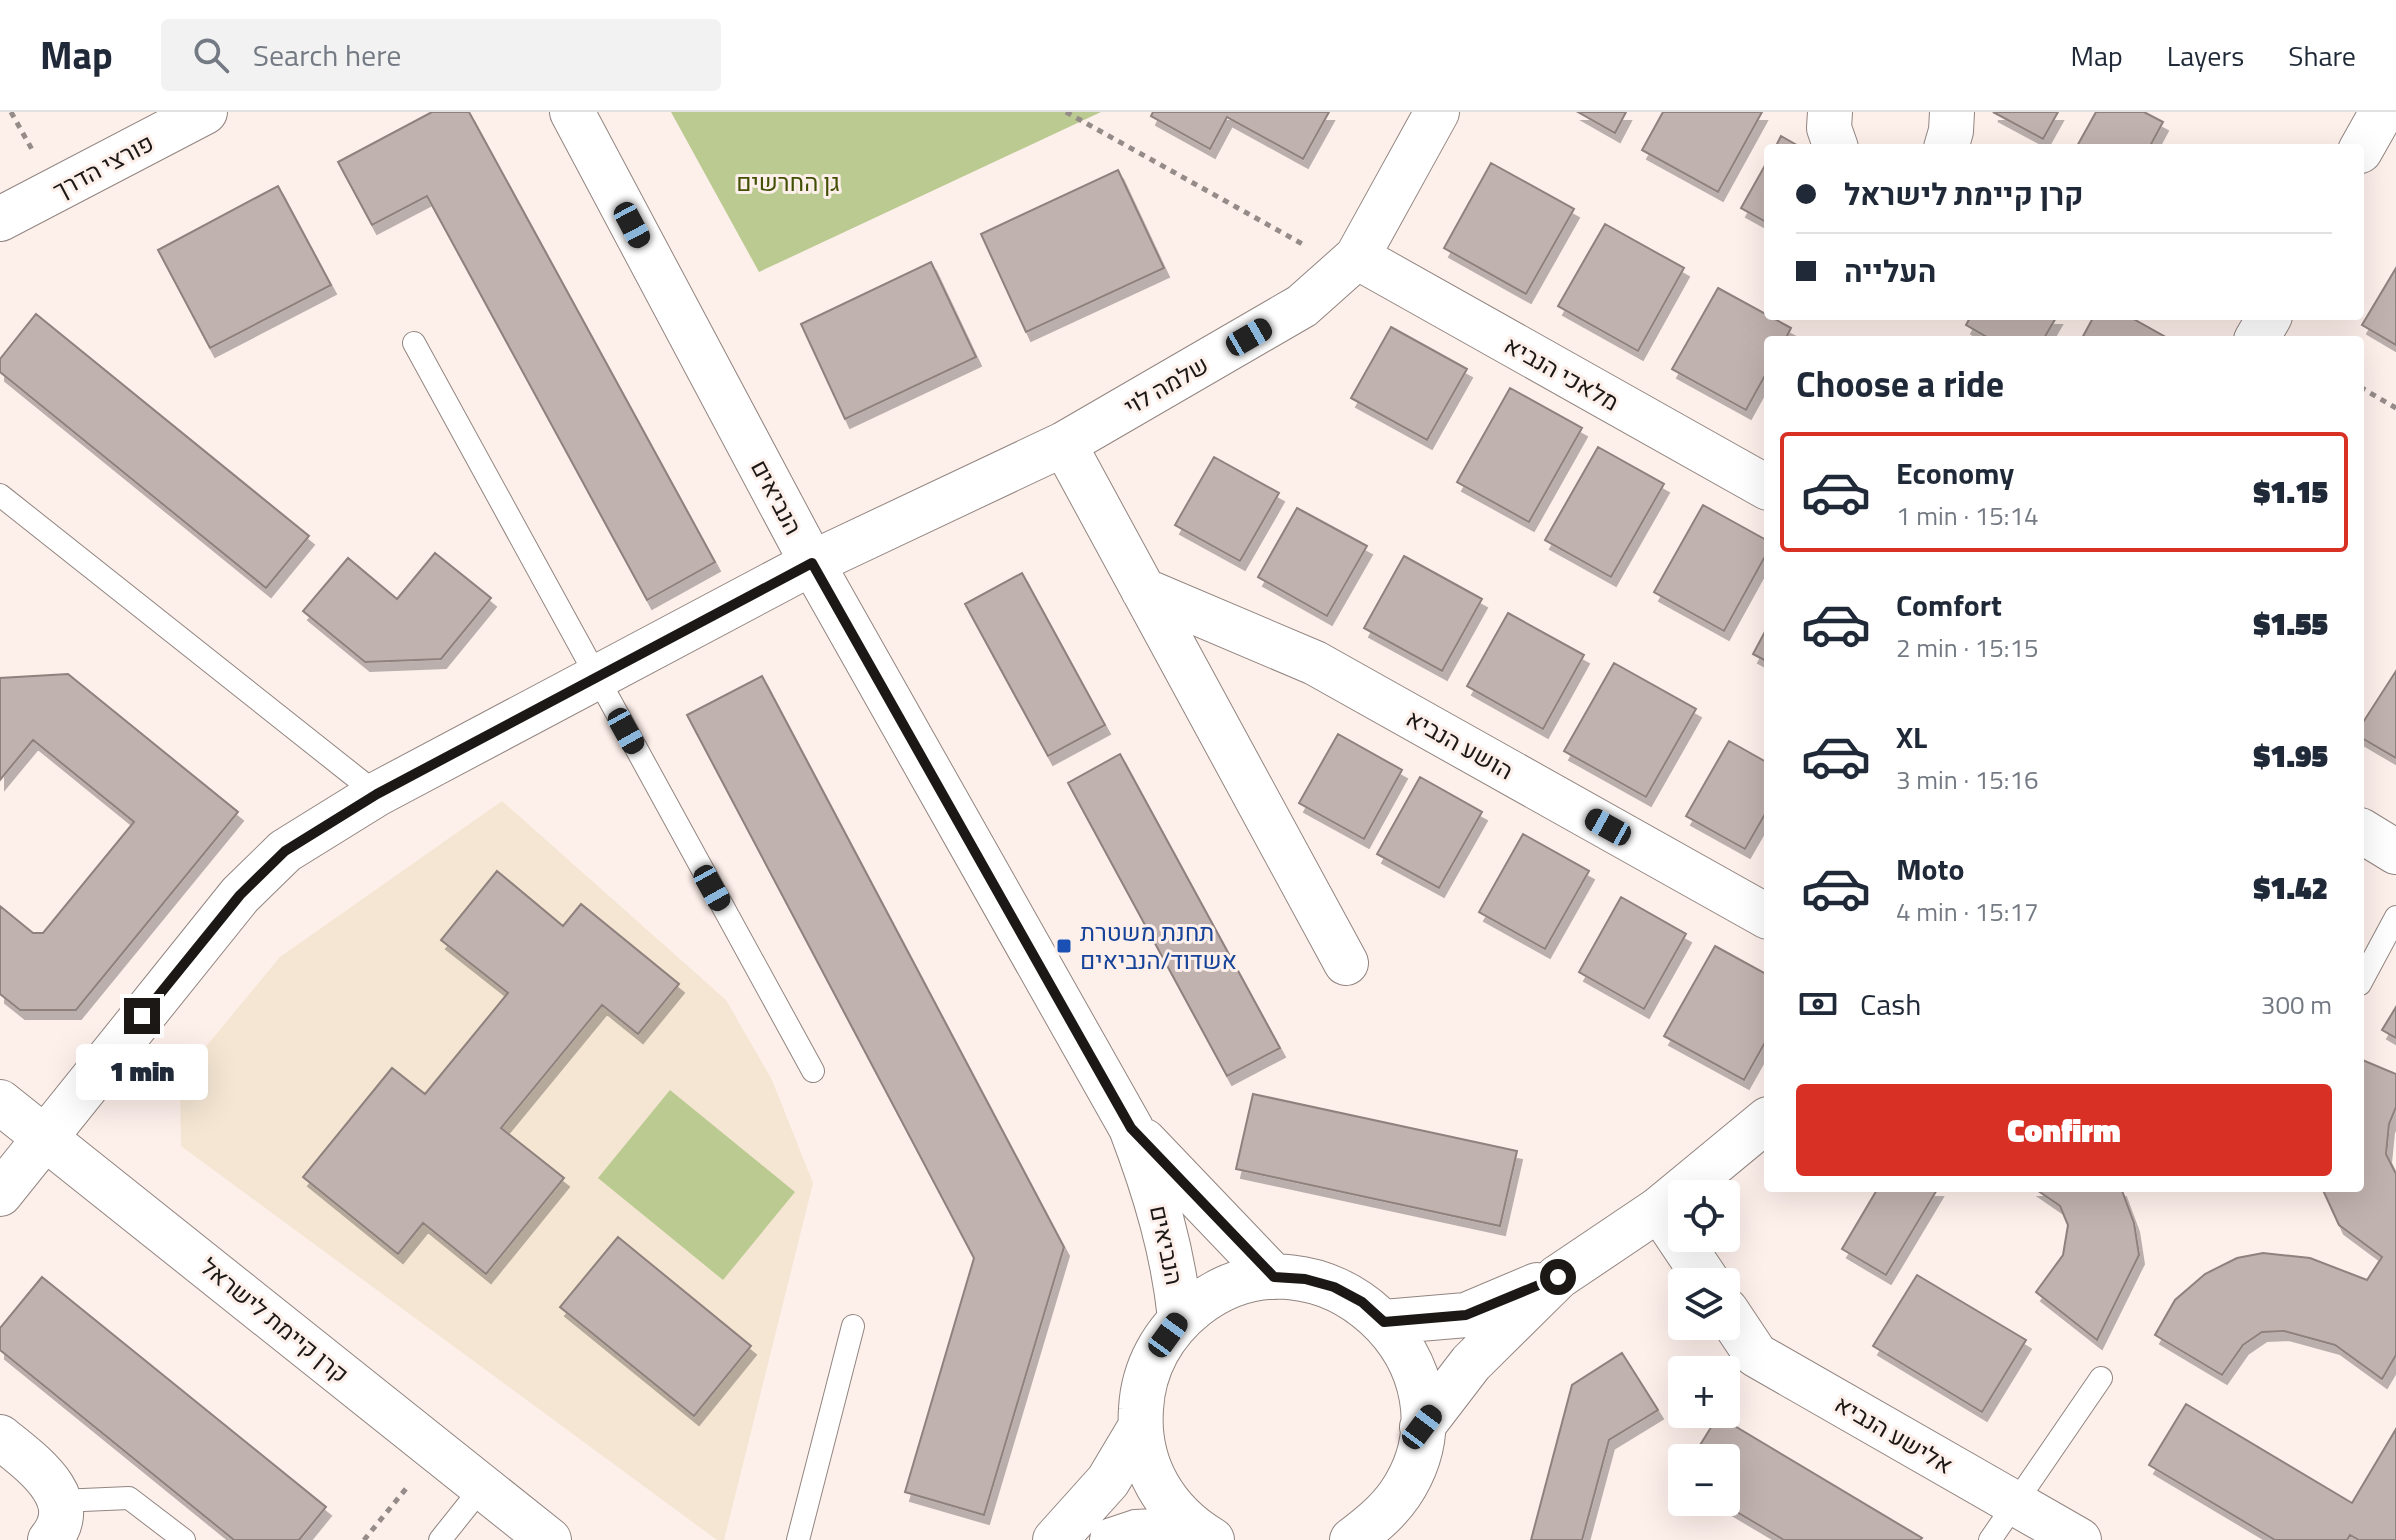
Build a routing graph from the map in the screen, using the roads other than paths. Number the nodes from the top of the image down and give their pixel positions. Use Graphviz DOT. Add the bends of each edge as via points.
graph roads {
  1 [pos="205,112"];
  2 [pos="572,112"];
  3 [pos="1437,112"];
  4 [pos="1830,112"];
  5 [pos="1952,112"];
  6 [pos="2382,112"];
  7 [pos="1835,144"];
  8 [pos="1947,144"];
  9 [pos="2364,144"];
  10 [pos="0,219"];
  11 [pos="1351,262"];
  12 [pos="414,343"];
  13 [pos="1064,444"];
  14 [pos="1764,486"];
  15 [pos="0,495"];
  16 [pos="812,563"];
  17 [pos="1143,590"];
  18 [pos="597,678"];
  19 [pos="377,794"];
  20 [pos="2364,832"];
  21 [pos="2396,852"];
  22 [pos="1764,915"];
  23 [pos="2396,917"];
  24 [pos="1346,963"];
  25 [pos="2364,977"];
  26 [pos="813,1071"];
  27 [pos="0,1102"];
  28 [pos="1764,1122"];
  29 [pos="1131,1128"];
  30 [pos="44,1136"];
  31 [pos="0,1194"];
  32 [pos="1659,1209"];
  33 [pos="1699,1268"];
  34 [pos="1274,1277"];
  35 [pos="1558,1277"];
  36 [pos="1180,1318"];
  37 [pos="1384,1322"];
  38 [pos="853,1326"];
  39 [pos="1740,1331"];
  40 [pos="2101,1378"];
  41 [pos="1422,1427"];
  42 [pos="1139,1429"];
  43 [pos="0,1437"];
  44 [pos="483,1486"];
  45 [pos="1400,1494"];
  46 [pos="2015,1503"];
  47 [pos="55,1521"];
  48 [pos="1202,1534"];
  49 [pos="184,1540"];
  50 [pos="440,1540"];
  51 [pos="549,1540"];
  52 [pos="798,1540"];
  53 [pos="1055,1540"];
  54 [pos="1112,1540"];
  55 [pos="1352,1540"];
  56 [pos="1408,1540"];
  57 [pos="1990,1540"];
  58 [pos="2079,1540"];
  1 -- 10 [label="street, פורצי הדרך"];
  2 -- 16 [label="street, הנביאים"];
  3 -- 11 [label="street, שלמה לוי"];
  4 -- 7 [label="street"];
  5 -- 8 [label="street"];
  6 -- 9 [label="street"];
  11 -- 13 [label="street, שלמה לוי" via="1302,306"];
  11 -- 14 [label="street, מלאכי הנביא"];
  12 -- 18 [label="lane"];
  13 -- 16 [label="street, שלמה לוי"];
  13 -- 17 [label="street"];
  15 -- 19 [label="lane"];
  16 -- 18 [label="street, שלמה לוי"];
  16 -- 29 [label="street, הנביאים"];
  17 -- 22 [label="street, הושע הנביא" via="1315,663"];
  17 -- 24 [label="street"];
  18 -- 19 [label="street, שלמה לוי"];
  18 -- 26 [label="lane"];
  19 -- 30 [label="street, שלמה לוי" via="285,851 240,895"];
  20 -- 21 [label="street"];
  23 -- 25 [label="lane"];
  27 -- 30 [label="street, קרן קיימת לישראל"];
  28 -- 32 [label="street"];
  29 -- 34 [label="street, הנביאים"];
  29 -- 36 [label="street, הנביאים" via="1160,1205"];
  30 -- 31 [label="street, שלמה לוי"];
  30 -- 44 [label="street, קרן קיימת לישראל"];
  32 -- 33 [label="street"];
  32 -- 35 [label="street"];
  34 -- 36 [label="street" via="1219,1292"];
  34 -- 37 [label="street" via="1334,1287"];
  35 -- 37 [label="street" via="1466,1315"];
  35 -- 41 [label="street" via="1471,1363"];
  36 -- 42 [label="street" via="1151,1363 1142,1389"];
  37 -- 41 [label="street" via="1407,1353 1419,1389"];
  38 -- 52 [label="lane"];
  39 -- 46 [label="street, אלישע הנביא" via="1756,1355"];
  40 -- 46 [label="lane"];
  41 -- 45 [label="street" via="1415,1462"];
  42 -- 48 [label="street" via="1148,1466 1166,1501"];
  42 -- 53 [label="street" via="1108,1481"];
  43 -- 47 [label="street" via="46,1475"];
  44 -- 50 [label="lane"];
  44 -- 51 [label="street, קרן קיימת לישראל"];
  45 -- 55 [label="street"];
  45 -- 56 [label="street"];
  46 -- 57 [label="lane"];
  46 -- 58 [label="street, אלישע הנביא"];
  47 -- 49 [label="lane" via="129,1498"];
  48 -- 54 [label="street" via="1136,1532"];
}
